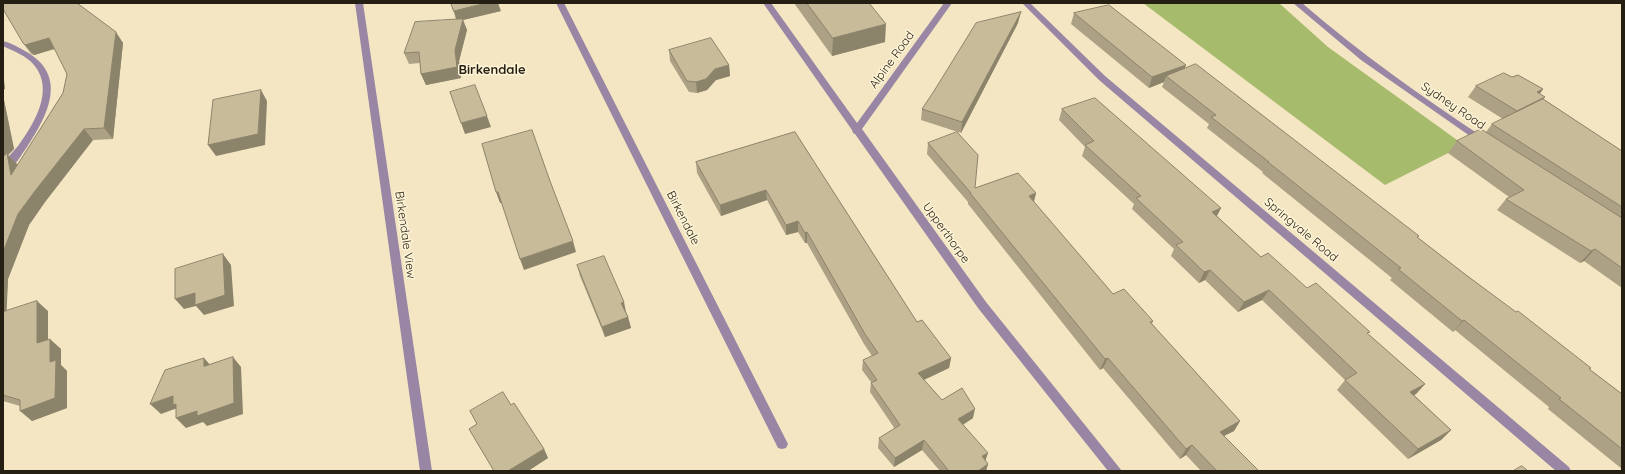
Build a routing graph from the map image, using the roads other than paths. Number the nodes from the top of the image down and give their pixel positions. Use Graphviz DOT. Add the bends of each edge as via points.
graph roads {
  1 [pos="359,3"];
  2 [pos="560,3"];
  3 [pos="766,3"];
  4 [pos="948,3"];
  5 [pos="1026,3"];
  6 [pos="1297,3"];
  7 [pos="3,43"];
  8 [pos="856,131"];
  9 [pos="1492,146"];
  10 [pos="3,171"];
  11 [pos="782,444"];
  12 [pos="426,471"];
  13 [pos="1116,471"];
  14 [pos="1565,471"];
  1 -- 12 [label="street, Birkendale View"];
  2 -- 11 [label="street, Birkendale"];
  3 -- 8 [label="street, Upperthorpe"];
  4 -- 8 [label="street, Alpine Road"];
  5 -- 14 [label="street, Springvale Road" via="1102,78"];
  6 -- 9 [label="street, Sydney Road" via="1332,35 1380,71"];
  7 -- 10 [label="street" via="30,56 46,74 47,87 46,101 36,123"];
  8 -- 13 [label="street, Upperthorpe" via="982,304"];
}
